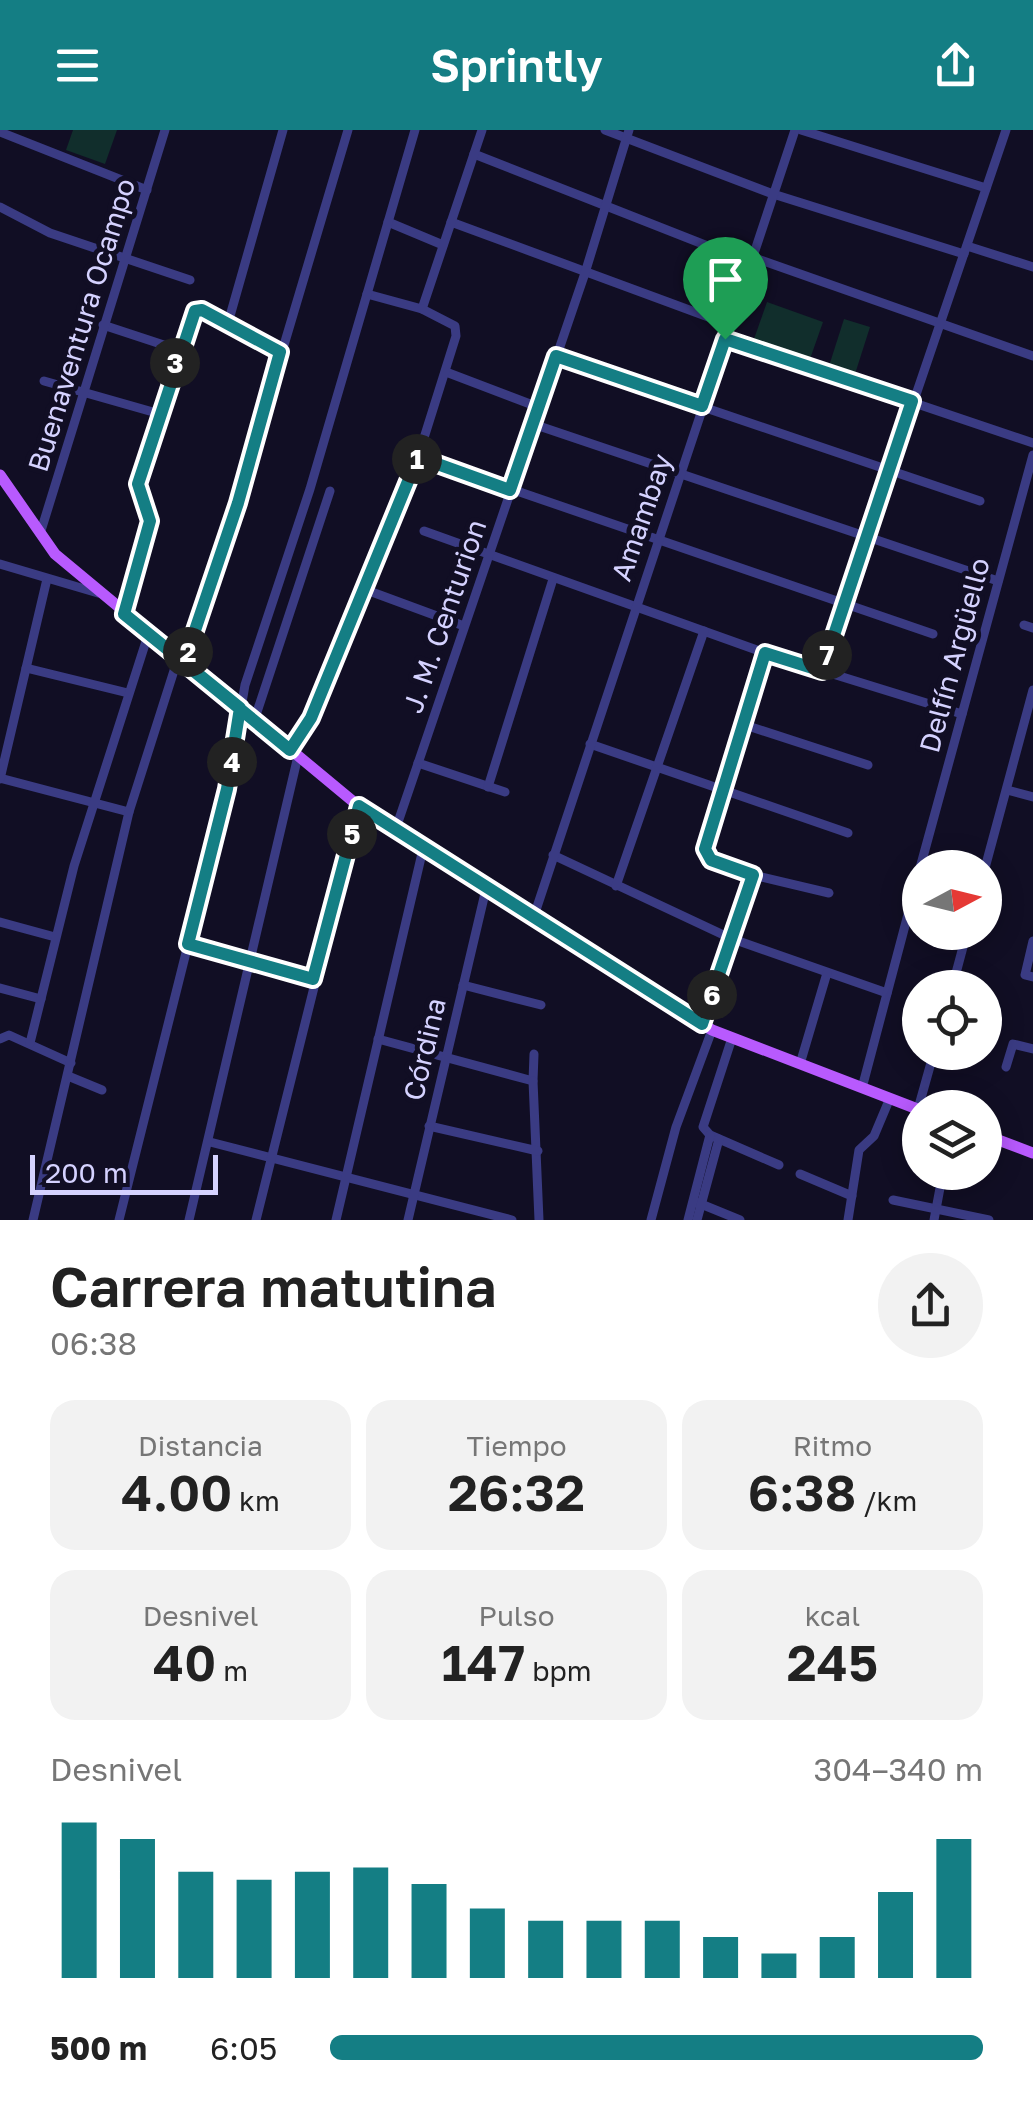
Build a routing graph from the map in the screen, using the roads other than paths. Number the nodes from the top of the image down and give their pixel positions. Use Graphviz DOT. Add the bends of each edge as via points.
graph roads {
  1 [pos="165,130"];
  2 [pos="283,130"];
  3 [pos="348,130"];
  4 [pos="415,130"];
  5 [pos="482,130"];
  6 [pos="605,130"];
  7 [pos="798,130"];
  8 [pos="1006,130"];
  9 [pos="0,132"];
  10 [pos="627,134"];
  11 [pos="474,154"];
  12 [pos="986,188"];
  13 [pos="147,190"];
  14 [pos="773,194"];
  15 [pos="605,206"];
  16 [pos="0,207"];
  17 [pos="388,222"];
  18 [pos="451,222"];
  19 [pos="443,245"];
  20 [pos="966,250"];
  21 [pos="123,260"];
  22 [pos="752,260"];
  23 [pos="1033,267"];
  24 [pos="585,273"];
  25 [pos="190,280"];
  26 [pos="367,294"];
  27 [pos="422,309"];
  28 [pos="940,322"];
  29 [pos="228,323"];
  30 [pos="102,325"];
  31 [pos="730,325"];
  32 [pos="725,339"];
  33 [pos="179,350"];
  34 [pos="280,352"];
  35 [pos="556,356"];
  36 [pos="1033,356"];
  37 [pos="446,372"];
  38 [pos="44,382"];
  39 [pos="83,392"];
  40 [pos="912,401"];
  41 [pos="702,406"];
  42 [pos="538,408"];
  43 [pos="160,414"];
  44 [pos="534,424"];
  45 [pos="1033,443"];
  46 [pos="1033,455"];
  47 [pos="418,457"];
  48 [pos="889,472"];
  49 [pos="0,474"];
  50 [pos="680,474"];
  51 [pos="510,490"];
  52 [pos="330,492"];
  53 [pos="980,501"];
  54 [pos="424,531"];
  55 [pos="40,534"];
  56 [pos="867,538"];
  57 [pos="657,542"];
  58 [pos="488,557"];
  59 [pos="0,564"];
  60 [pos="553,578"];
  61 [pos="47,579"];
  62 [pos="998,581"];
  63 [pos="81,583"];
  64 [pos="361,588"];
  65 [pos="844,604"];
  66 [pos="634,607"];
  67 [pos="124,614"];
  68 [pos="464,626"];
  69 [pos="704,631"];
  70 [pos="148,634"];
  71 [pos="934,634"];
  72 [pos="765,653"];
  73 [pos="181,660"];
  74 [pos="26,668"];
  75 [pos="822,671"];
  76 [pos="1033,690"];
  77 [pos="128,694"];
  78 [pos="240,708"];
  79 [pos="962,714"];
  80 [pos="254,721"];
  81 [pos="742,724"];
  82 [pos="590,744"];
  83 [pos="294,753"];
  84 [pos="418,764"];
  85 [pos="868,765"];
  86 [pos="657,768"];
  87 [pos="0,779"];
  88 [pos="488,787"];
  89 [pos="721,790"];
  90 [pos="1006,790"];
  91 [pos="505,792"];
  92 [pos="1033,797"];
  93 [pos="94,804"];
  94 [pos="359,806"];
  95 [pos="129,812"];
  96 [pos="395,831"];
  97 [pos="848,833"];
  98 [pos="423,849"];
  99 [pos="925,850"];
  100 [pos="990,850"];
  101 [pos="554,855"];
  102 [pos="753,875"];
  103 [pos="616,886"];
  104 [pos="486,889"];
  105 [pos="829,893"];
  106 [pos="533,919"];
  107 [pos="0,922"];
  108 [pos="55,937"];
  109 [pos="902,937"];
  110 [pos="730,938"];
  111 [pos="1033,941"];
  112 [pos="188,944"];
  113 [pos="249,962"];
  114 [pos="827,973"];
  115 [pos="1033,977"];
  116 [pos="313,979"];
  117 [pos="463,985"];
  118 [pos="0,988"];
  119 [pos="887,994"];
  120 [pos="42,999"];
  121 [pos="541,1005"];
  122 [pos="707,1027"];
  123 [pos="378,1038"];
  124 [pos="732,1038"];
  125 [pos="0,1039"];
  126 [pos="30,1043"];
  127 [pos="1033,1049"];
  128 [pos="534,1054"];
  129 [pos="445,1058"];
  130 [pos="71,1063"];
  131 [pos="800,1064"];
  132 [pos="1006,1066"];
  133 [pos="68,1076"];
  134 [pos="533,1081"];
  135 [pos="862,1088"];
  136 [pos="102,1090"];
  137 [pos="890,1098"];
  138 [pos="902,1103"];
  139 [pos="429,1126"];
  140 [pos="714,1137"];
  141 [pos="1002,1141"];
  142 [pos="210,1142"];
  143 [pos="538,1152"];
  144 [pos="1033,1153"];
  145 [pos="271,1158"];
  146 [pos="779,1165"];
  147 [pos="800,1174"];
  148 [pos="345,1180"];
  149 [pos="940,1190"];
  150 [pos="852,1196"];
  151 [pos="413,1198"];
  152 [pos="893,1200"];
  153 [pos="697,1202"];
  154 [pos="935,1215"];
  155 [pos="483,1216"];
  156 [pos="33,1220"];
  157 [pos="120,1220"];
  158 [pos="189,1220"];
  159 [pos="256,1220"];
  160 [pos="336,1220"];
  161 [pos="408,1220"];
  162 [pos="512,1220"];
  163 [pos="539,1220"];
  164 [pos="650,1220"];
  165 [pos="688,1220"];
  166 [pos="697,1220"];
  167 [pos="740,1220"];
  168 [pos="848,1220"];
  169 [pos="989,1220"];
  1 -- 13 [label="street, Buenaventura Ocampo"];
  2 -- 29 [label="street"];
  3 -- 34 [label="street"];
  4 -- 17 [label="street"];
  5 -- 11 [label="street"];
  6 -- 10 [label="street"];
  7 -- 12 [label="street"];
  7 -- 14 [label="street, Amambay"];
  8 -- 12 [label="street"];
  9 -- 13 [label="street"];
  10 -- 14 [label="street"];
  10 -- 15 [label="street, J. M. Centurion"];
  11 -- 15 [label="street"];
  11 -- 18 [label="street"];
  12 -- 20 [label="street"];
  13 -- 21 [label="street, Buenaventura Ocampo"];
  14 -- 20 [label="street"];
  14 -- 22 [label="street, Amambay"];
  15 -- 22 [label="street"];
  15 -- 24 [label="street, J. M. Centurion"];
  16 -- 21 [label="street"];
  17 -- 19 [label="street"];
  17 -- 26 [label="street"];
  18 -- 19 [label="street"];
  18 -- 24 [label="street"];
  19 -- 27 [label="street"];
  20 -- 23 [label="street"];
  20 -- 28 [label="street"];
  21 -- 25 [label="street"];
  21 -- 30 [label="street, Buenaventura Ocampo"];
  22 -- 28 [label="street"];
  22 -- 31 [label="street, Amambay"];
  24 -- 31 [label="street"];
  24 -- 35 [label="street, J. M. Centurion"];
  26 -- 27 [label="street"];
  26 -- 78 [label="street"];
  27 -- 37 [label="street" via="455,326"];
  28 -- 36 [label="street"];
  28 -- 40 [label="street"];
  29 -- 33 [label="street" via="195,311"];
  29 -- 34 [label="street"];
  30 -- 33 [label="street"];
  30 -- 39 [label="street, Buenaventura Ocampo"];
  31 -- 32 [label="street, Amambay"];
  32 -- 40 [label="street"];
  32 -- 41 [label="street, Amambay"];
  33 -- 43 [label="street"];
  34 -- 73 [label="street" via="238,503"];
  35 -- 41 [label="street"];
  35 -- 42 [label="street, J. M. Centurion"];
  37 -- 42 [label="street"];
  37 -- 47 [label="street"];
  38 -- 39 [label="street"];
  39 -- 43 [label="street"];
  39 -- 55 [label="street, Buenaventura Ocampo"];
  40 -- 45 [label="street"];
  40 -- 48 [label="street"];
  41 -- 48 [label="street"];
  41 -- 50 [label="street, Amambay"];
  42 -- 44 [label="street, J. M. Centurion"];
  43 -- 67 [label="street" via="138,484 150,521"];
  44 -- 50 [label="street"];
  44 -- 51 [label="street, J. M. Centurion"];
  46 -- 62 [label="street, Delfín Argüello"];
  47 -- 51 [label="street"];
  47 -- 64 [label="street"];
  48 -- 53 [label="street"];
  48 -- 56 [label="street"];
  49 -- 55 [label="main road"];
  50 -- 56 [label="street"];
  50 -- 57 [label="street, Amambay"];
  51 -- 57 [label="street"];
  51 -- 58 [label="street, J. M. Centurion"];
  52 -- 80 [label="street"];
  54 -- 58 [label="street"];
  55 -- 63 [label="main road"];
  56 -- 62 [label="street"];
  56 -- 65 [label="street"];
  57 -- 65 [label="street"];
  57 -- 66 [label="street, Amambay"];
  58 -- 60 [label="street"];
  58 -- 68 [label="street, J. M. Centurion"];
  59 -- 61 [label="street"];
  60 -- 66 [label="street"];
  60 -- 88 [label="street"];
  61 -- 63 [label="street"];
  61 -- 74 [label="street"];
  62 -- 79 [label="street, Delfín Argüello"];
  63 -- 67 [label="main road"];
  64 -- 68 [label="street"];
  64 -- 83 [label="street"];
  65 -- 71 [label="street"];
  65 -- 75 [label="street"];
  66 -- 69 [label="street"];
  66 -- 82 [label="street, Amambay"];
  67 -- 70 [label="main road"];
  68 -- 84 [label="street, J. M. Centurion"];
  69 -- 72 [label="street"];
  69 -- 86 [label="street"];
  70 -- 73 [label="main road"];
  70 -- 77 [label="street"];
  72 -- 75 [label="street"];
  72 -- 81 [label="street"];
  73 -- 78 [label="main road"];
  73 -- 95 [label="street"];
  74 -- 77 [label="street"];
  74 -- 87 [label="street"];
  75 -- 79 [label="street"];
  76 -- 90 [label="street"];
  77 -- 93 [label="street"];
  78 -- 80 [label="main road"];
  78 -- 112 [label="street"];
  79 -- 99 [label="street, Delfín Argüello"];
  80 -- 83 [label="main road"];
  81 -- 85 [label="street"];
  81 -- 89 [label="street"];
  82 -- 86 [label="street"];
  82 -- 101 [label="street, Amambay"];
  83 -- 94 [label="main road"];
  83 -- 113 [label="street"];
  84 -- 88 [label="street"];
  84 -- 96 [label="street, J. M. Centurion"];
  86 -- 89 [label="street"];
  86 -- 103 [label="street"];
  87 -- 93 [label="street"];
  88 -- 91 [label="street"];
  89 -- 97 [label="street"];
  89 -- 102 [label="street" via="706,854"];
  90 -- 92 [label="street"];
  90 -- 100 [label="street"];
  93 -- 95 [label="street"];
  93 -- 108 [label="street"];
  94 -- 96 [label="main road"];
  94 -- 116 [label="street"];
  95 -- 130 [label="street"];
  96 -- 98 [label="main road"];
  98 -- 104 [label="main road"];
  98 -- 123 [label="street"];
  101 -- 103 [label="street"];
  101 -- 106 [label="street, Amambay"];
  102 -- 105 [label="street"];
  102 -- 110 [label="street"];
  103 -- 110 [label="street"];
  104 -- 106 [label="main road"];
  104 -- 117 [label="street, Córdina"];
  106 -- 122 [label="main road"];
  107 -- 108 [label="street"];
  108 -- 120 [label="street"];
  109 -- 119 [label="street, Delfín Argüello"];
  110 -- 114 [label="street"];
  110 -- 122 [label="street"];
  111 -- 115 [label="street" via="1025,975"];
  112 -- 113 [label="street"];
  112 -- 157 [label="street"];
  113 -- 116 [label="street"];
  113 -- 142 [label="street"];
  114 -- 119 [label="street"];
  114 -- 131 [label="street"];
  116 -- 145 [label="street"];
  117 -- 121 [label="street"];
  117 -- 129 [label="street, Córdina"];
  118 -- 120 [label="street"];
  119 -- 135 [label="street, Delfín Argüello"];
  120 -- 126 [label="street"];
  122 -- 124 [label="main road"];
  122 -- 164 [label="street"];
  123 -- 129 [label="street"];
  123 -- 148 [label="street"];
  124 -- 131 [label="main road"];
  124 -- 140 [label="street" via="704,1116"];
  125 -- 126 [label="street" via="9,1035"];
  126 -- 130 [label="street"];
  127 -- 132 [label="street" via="1013,1044"];
  128 -- 134 [label="street"];
  129 -- 134 [label="street"];
  129 -- 139 [label="street, Córdina"];
  130 -- 133 [label="street"];
  131 -- 135 [label="main road"];
  133 -- 136 [label="street"];
  133 -- 156 [label="street"];
  134 -- 143 [label="street"];
  135 -- 137 [label="main road"];
  137 -- 138 [label="main road"];
  137 -- 150 [label="street" via="874,1136 859,1150"];
  139 -- 143 [label="street"];
  139 -- 151 [label="street, Córdina"];
  140 -- 146 [label="street"];
  140 -- 153 [label="street"];
  141 -- 144 [label="main road"];
  142 -- 145 [label="street"];
  142 -- 158 [label="street"];
  143 -- 163 [label="street"];
  145 -- 148 [label="street"];
  145 -- 159 [label="street"];
  147 -- 150 [label="street"];
  148 -- 151 [label="street"];
  148 -- 160 [label="street"];
  149 -- 154 [label="street"];
  150 -- 168 [label="street"];
  151 -- 155 [label="street"];
  151 -- 161 [label="street, Córdina"];
  152 -- 154 [label="street"];
  153 -- 165 [label="street"];
  153 -- 166 [label="street"];
  153 -- 167 [label="street"];
  154 -- 169 [label="street"];
  155 -- 162 [label="street"];
}
